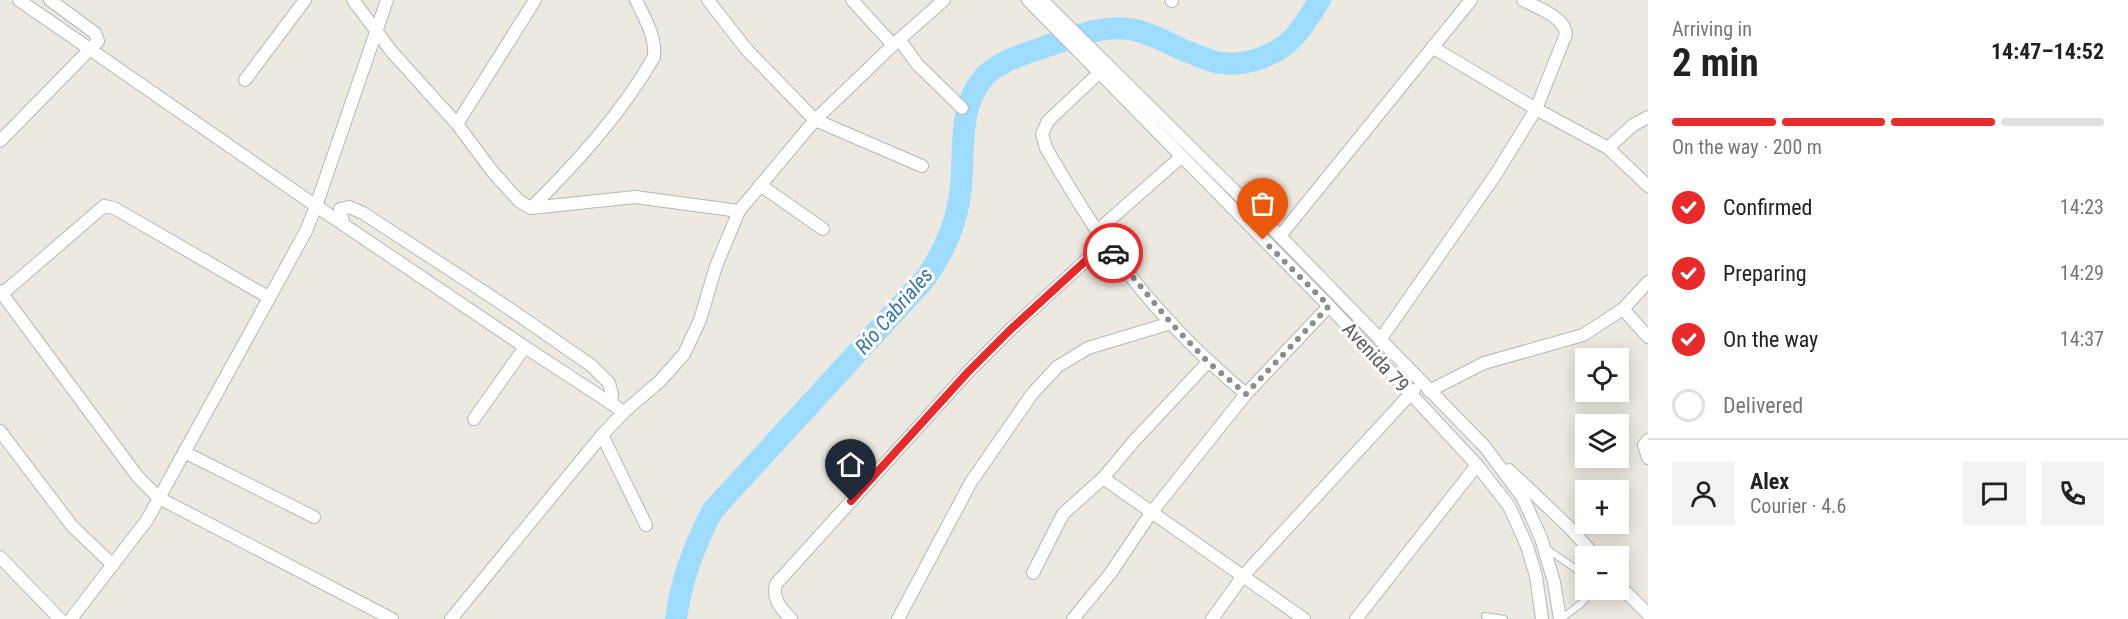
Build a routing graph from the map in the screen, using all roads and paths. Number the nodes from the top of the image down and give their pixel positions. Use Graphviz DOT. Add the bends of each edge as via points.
graph roads {
  1 [pos="20,0"];
  2 [pos="50,0"];
  3 [pos="305,0"];
  4 [pos="353,0"];
  5 [pos="387,0"];
  6 [pos="535,0"];
  7 [pos="636,0"];
  8 [pos="708,0"];
  9 [pos="852,0"];
  10 [pos="944,0"];
  11 [pos="1028,0"];
  12 [pos="1471,0"];
  13 [pos="1523,0"];
  14 [pos="1042,5"];
  15 [pos="376,32"];
  16 [pos="896,42"];
  17 [pos="1432,47"];
  18 [pos="92,49"];
  19 [pos="1093,58"];
  20 [pos="1100,72"];
  21 [pos="245,80"];
  22 [pos="962,108"];
  23 [pos="1536,109"];
  24 [pos="1648,117"];
  25 [pos="815,120"];
  26 [pos="457,124"];
  27 [pos="0,141"];
  28 [pos="1608,148"];
  29 [pos="1181,157"];
  30 [pos="922,166"];
  31 [pos="760,185"];
  32 [pos="1648,186"];
  33 [pos="316,206"];
  34 [pos="531,208"];
  35 [pos="738,211"];
  36 [pos="343,222"];
  37 [pos="823,229"];
  38 [pos="1097,231"];
  39 [pos="1280,236"];
  40 [pos="1105,243"];
  41 [pos="1648,282"];
  42 [pos="1,293"];
  43 [pos="268,297"];
  44 [pos="1329,306"];
  45 [pos="1623,309"];
  46 [pos="1171,323"];
  47 [pos="1648,337"];
  48 [pos="1380,340"];
  49 [pos="525,347"];
  50 [pos="1208,362"];
  51 [pos="1425,387"];
  52 [pos="1246,394"];
  53 [pos="1411,394"];
  54 [pos="611,404"];
  55 [pos="624,412"];
  56 [pos="474,418"];
  57 [pos="0,431"];
  58 [pos="602,435"];
  59 [pos="1648,440"];
  60 [pos="1485,447"];
  61 [pos="184,452"];
  62 [pos="1648,458"];
  63 [pos="1477,465"];
  64 [pos="1103,478"];
  65 [pos="159,498"];
  66 [pos="1151,513"];
  67 [pos="314,517"];
  68 [pos="646,525"];
  69 [pos="1586,546"];
  70 [pos="1545,548"];
  71 [pos="0,557"];
  72 [pos="113,565"];
  73 [pos="1575,568"];
  74 [pos="1033,573"];
  75 [pos="1243,576"];
  76 [pos="1629,595"];
  77 [pos="1584,600"];
  78 [pos="1648,614"];
  79 [pos="1485,616"];
  80 [pos="60,619"];
  81 [pos="71,619"];
  82 [pos="392,619"];
  83 [pos="451,619"];
  84 [pos="791,619"];
  85 [pos="898,619"];
  86 [pos="1073,619"];
  87 [pos="1212,619"];
  88 [pos="1304,619"];
  89 [pos="1356,619"];
  90 [pos="1504,619"];
  91 [pos="1542,619"];
  92 [pos="1560,619"];
  1 -- 18 [label="street"];
  2 -- 18 [label="street" via="95,33 98,41"];
  3 -- 21 [label="street"];
  4 -- 15 [label="street"];
  5 -- 15 [label="street"];
  6 -- 26 [label="street"];
  7 -- 34 [label="street" via="656,45 654,57 613,120"];
  8 -- 25 [label="street" via="747,50"];
  9 -- 16 [label="street"];
  10 -- 16 [label="street"];
  11 -- 14 [label="street, Avenida 79"];
  12 -- 17 [label="street"];
  13 -- 23 [label="street" via="1560,21 1566,34"];
  14 -- 19 [label="street, Avenida 79"];
  15 -- 26 [label="street"];
  15 -- 33 [label="street"];
  16 -- 22 [label="street"];
  16 -- 25 [label="street"];
  17 -- 23 [label="street"];
  17 -- 39 [label="street"];
  18 -- 27 [label="street"];
  18 -- 33 [label="street"];
  19 -- 20 [label="street, Avenida 79"];
  19 -- 39 [label="street"];
  20 -- 29 [label="street, Avenida 79"];
  20 -- 38 [label="street" via="1048,121 1042,134 1046,148"];
  23 -- 28 [label="street"];
  23 -- 48 [label="street" via="1496,174"];
  24 -- 28 [label="street"];
  25 -- 30 [label="street"];
  25 -- 31 [label="street"];
  26 -- 34 [label="street" via="509,190"];
  28 -- 32 [label="street"];
  29 -- 38 [label="street"];
  29 -- 44 [label="street, Avenida 79"];
  31 -- 35 [label="street"];
  31 -- 37 [label="street"];
  33 -- 36 [label="street"];
  33 -- 43 [label="street"];
  34 -- 35 [label="street" via="636,197"];
  35 -- 55 [label="street" via="700,321 684,354"];
  36 -- 49 [label="street"];
  36 -- 54 [label="street" via="340,209 349,207 363,213 507,307 592,366 609,383"];
  38 -- 40 [label="street"];
  39 -- 48 [label="street"];
  40 -- 46 [label="street"];
  40 -- 84 [label="street" via="968,372 776,584 776,601"];
  41 -- 45 [label="street"];
  42 -- 43 [label="street" via="104,206 114,208"];
  42 -- 65 [label="street" via="138,477"];
  43 -- 61 [label="street"];
  44 -- 52 [label="street"];
  44 -- 53 [label="street, Avenida 79"];
  45 -- 47 [label="street"];
  45 -- 51 [label="street" via="1583,335 1484,363"];
  46 -- 50 [label="street"];
  46 -- 85 [label="street" via="1088,348 1057,367 1038,387 971,482"];
  48 -- 51 [label="street"];
  49 -- 54 [label="street"];
  49 -- 56 [label="street"];
  50 -- 52 [label="street"];
  50 -- 64 [label="street"];
  51 -- 53 [label="street"];
  51 -- 60 [label="street"];
  52 -- 66 [label="street"];
  53 -- 63 [label="street, Avenida 79"];
  53 -- 75 [label="street"];
  54 -- 55 [label="street"];
  55 -- 58 [label="street"];
  57 -- 72 [label="street" via="72,526"];
  58 -- 68 [label="street"];
  58 -- 83 [label="street"];
  59 -- 62 [label="street" via="1644,445"];
  60 -- 69 [label="street"];
  60 -- 70 [label="street" via="1523,498"];
  61 -- 65 [label="street"];
  61 -- 67 [label="street"];
  63 -- 89 [label="street"];
  63 -- 91 [label="street, Avenida 79" via="1509,506 1527,546"];
  64 -- 66 [label="street"];
  64 -- 74 [label="street" via="1063,513"];
  65 -- 72 [label="street"];
  65 -- 82 [label="street"];
  66 -- 75 [label="street"];
  66 -- 86 [label="street" via="1110,574"];
  70 -- 73 [label="lane"];
  70 -- 92 [label="street"];
  71 -- 80 [label="street"];
  72 -- 81 [label="street"];
  75 -- 87 [label="street"];
  75 -- 88 [label="street"];
  76 -- 78 [label="street"];
  77 -- 92 [label="lane"];
  79 -- 90 [label="lane"];
}
